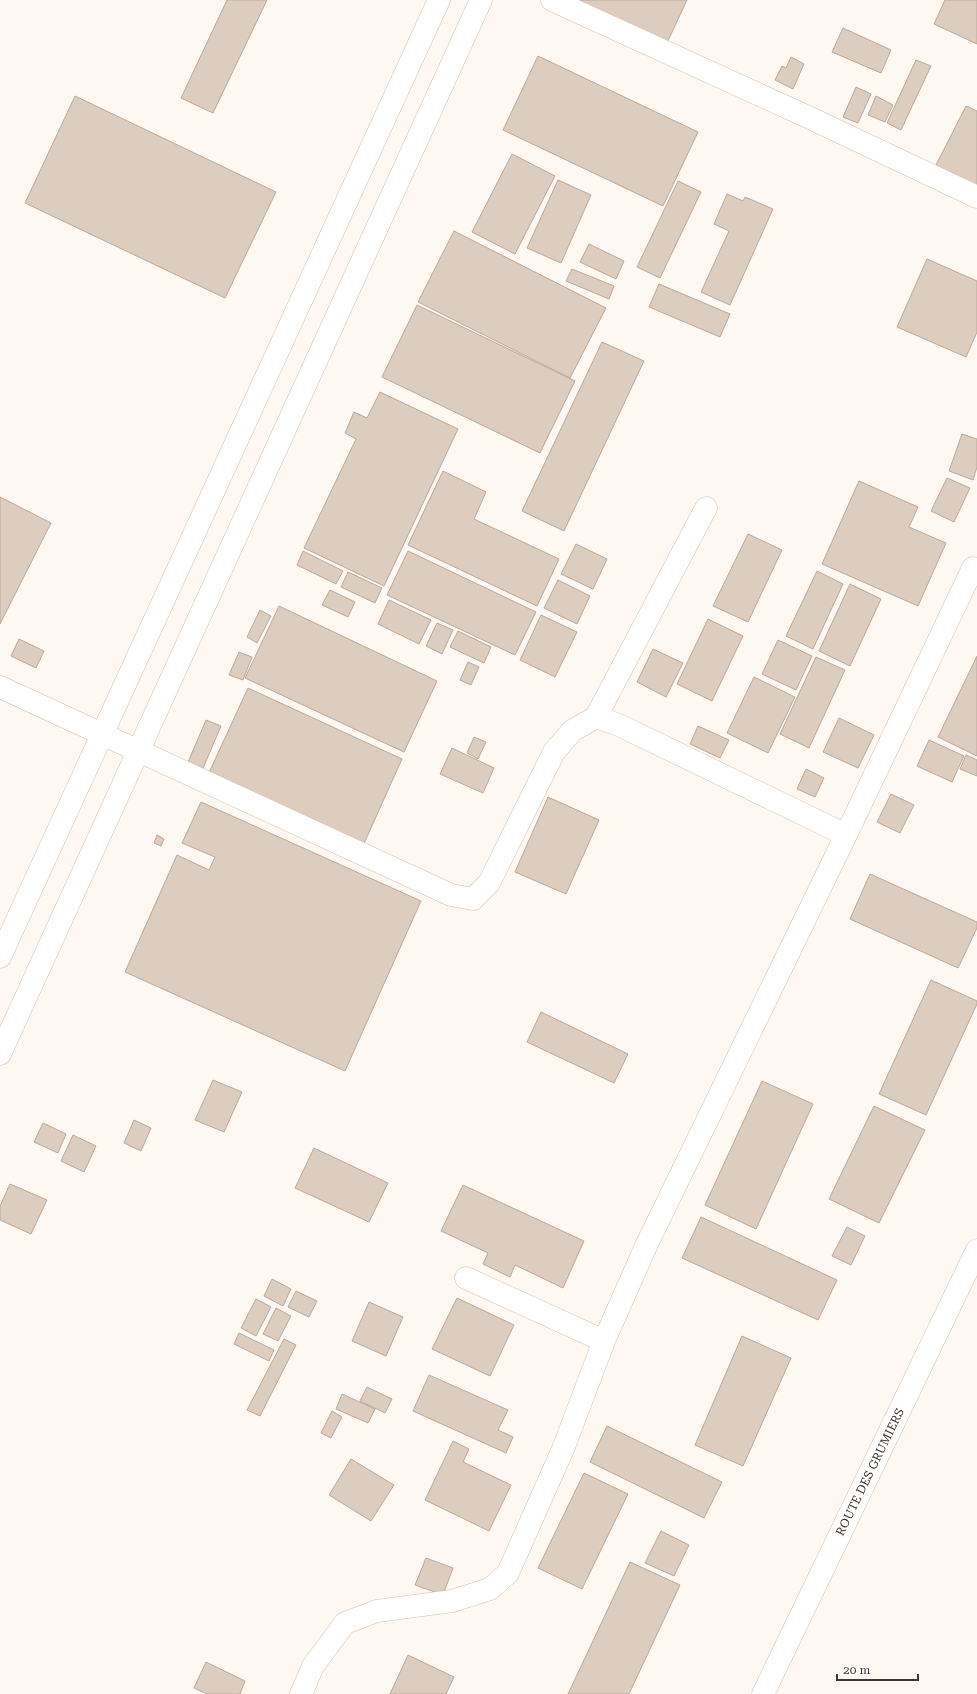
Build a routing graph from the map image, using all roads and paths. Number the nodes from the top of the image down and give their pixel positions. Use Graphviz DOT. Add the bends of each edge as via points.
graph roads {
  1 [pos="439,0"];
  2 [pos="481,0"];
  3 [pos="552,0"];
  4 [pos="977,197"];
  5 [pos="706,508"];
  6 [pos="973,568"];
  7 [pos="0,687"];
  8 [pos="596,717"];
  9 [pos="103,733"];
  10 [pos="138,751"];
  11 [pos="846,835"];
  12 [pos="0,957"];
  13 [pos="0,1054"];
  14 [pos="977,1250"];
  15 [pos="466,1278"];
  16 [pos="604,1341"];
  17 [pos="301,1694"];
  18 [pos="763,1694"];
  1 -- 9 [label="street"];
  2 -- 10 [label="street"];
  3 -- 4 [label="street"];
  5 -- 8 [label="street"];
  6 -- 11 [label="street"];
  7 -- 9 [label="street"];
  8 -- 10 [label="street" via="572,731 554,752 489,883 473,899 451,895"];
  8 -- 11 [label="street" via="619,725"];
  9 -- 10 [label="street"];
  9 -- 12 [label="street"];
  10 -- 13 [label="street"];
  11 -- 16 [label="street" via="646,1246"];
  14 -- 18 [label="street, ROUTE DES GRUMIERS"];
  15 -- 16 [label="street"];
  16 -- 17 [label="street" via="563,1449 508,1573 490,1589 452,1602 377,1611 346,1622 313,1666"];
}
